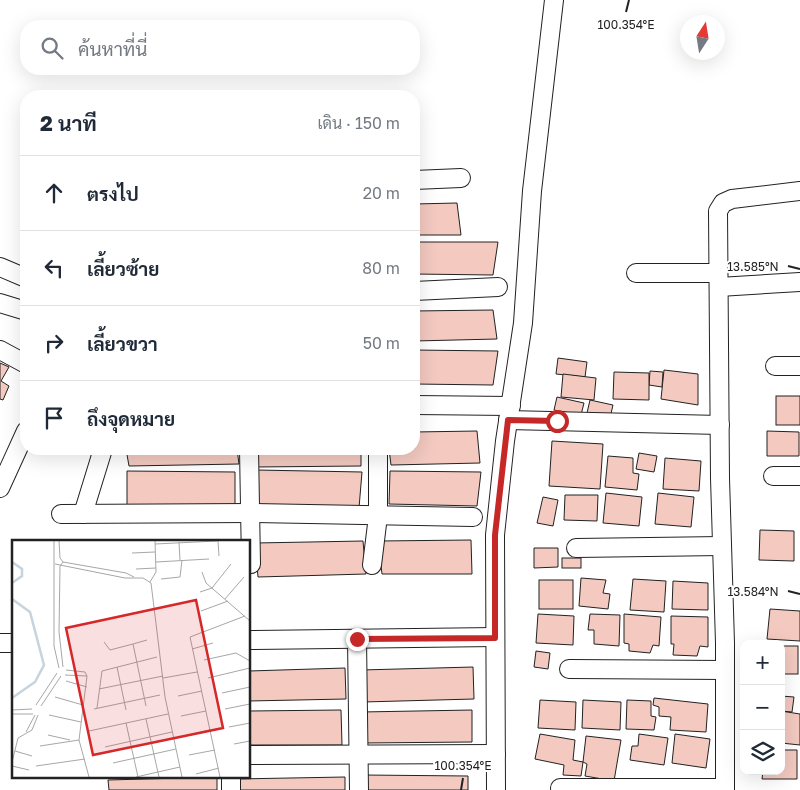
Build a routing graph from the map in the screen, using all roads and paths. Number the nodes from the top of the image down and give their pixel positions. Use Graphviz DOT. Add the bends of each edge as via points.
graph roads {
  1 [pos="554,0"];
  2 [pos="461,178"];
  3 [pos="420,180"];
  4 [pos="800,191"];
  5 [pos="0,267"];
  6 [pos="636,273"];
  7 [pos="20,275"];
  8 [pos="718,280"];
  9 [pos="800,282"];
  10 [pos="498,287"];
  11 [pos="420,291"];
  12 [pos="0,303"];
  13 [pos="20,309"];
  14 [pos="0,350"];
  15 [pos="20,361"];
  16 [pos="775,366"];
  17 [pos="800,366"];
  18 [pos="420,405"];
  19 [pos="510,413"];
  20 [pos="720,425"];
  21 [pos="20,444"];
  22 [pos="101,455"];
  23 [pos="249,455"];
  24 [pos="378,455"];
  25 [pos="773,476"];
  26 [pos="800,476"];
  27 [pos="1,480"];
  28 [pos="251,513"];
  29 [pos="61,514"];
  30 [pos="83,514"];
  31 [pos="378,516"];
  32 [pos="473,517"];
  33 [pos="722,546"];
  34 [pos="576,548"];
  35 [pos="251,564"];
  36 [pos="372,565"];
  37 [pos="495,638"];
  38 [pos="357,639"];
  39 [pos="250,640"];
  40 [pos="569,669"];
  41 [pos="725,670"];
  42 [pos="360,754"];
  43 [pos="496,754"];
  44 [pos="250,755"];
  45 [pos="560,788"];
  46 [pos="725,789"];
  47 [pos="359,790"];
  48 [pos="496,790"];
  1 -- 19 [label="street" via="532,191 523,323"];
  2 -- 3 [label="street"];
  4 -- 8 [label="street" via="732,199 723,203 718,211"];
  5 -- 7 [label="street"];
  6 -- 8 [label="street"];
  8 -- 9 [label="street"];
  8 -- 20 [label="street"];
  10 -- 11 [label="street"];
  12 -- 13 [label="street"];
  14 -- 15 [label="street"];
  16 -- 17 [label="street"];
  18 -- 19 [label="street"];
  19 -- 20 [label="street"];
  19 -- 37 [label="street" via="495,535"];
  20 -- 33 [label="street"];
  21 -- 27 [label="street"];
  22 -- 30 [label="street"];
  23 -- 28 [label="street"];
  24 -- 31 [label="street"];
  25 -- 26 [label="street"];
  28 -- 30 [label="street"];
  28 -- 31 [label="street"];
  28 -- 35 [label="street"];
  29 -- 30 [label="street"];
  31 -- 32 [label="street"];
  31 -- 36 [label="street"];
  33 -- 34 [label="street"];
  33 -- 41 [label="street"];
  37 -- 38 [label="street"];
  37 -- 43 [label="street"];
  38 -- 39 [label="street"];
  38 -- 42 [label="street"];
  40 -- 41 [label="street"];
  41 -- 46 [label="street"];
  42 -- 43 [label="street"];
  42 -- 44 [label="street"];
  42 -- 47 [label="street"];
  43 -- 48 [label="street"];
  45 -- 46 [label="street"];
}
